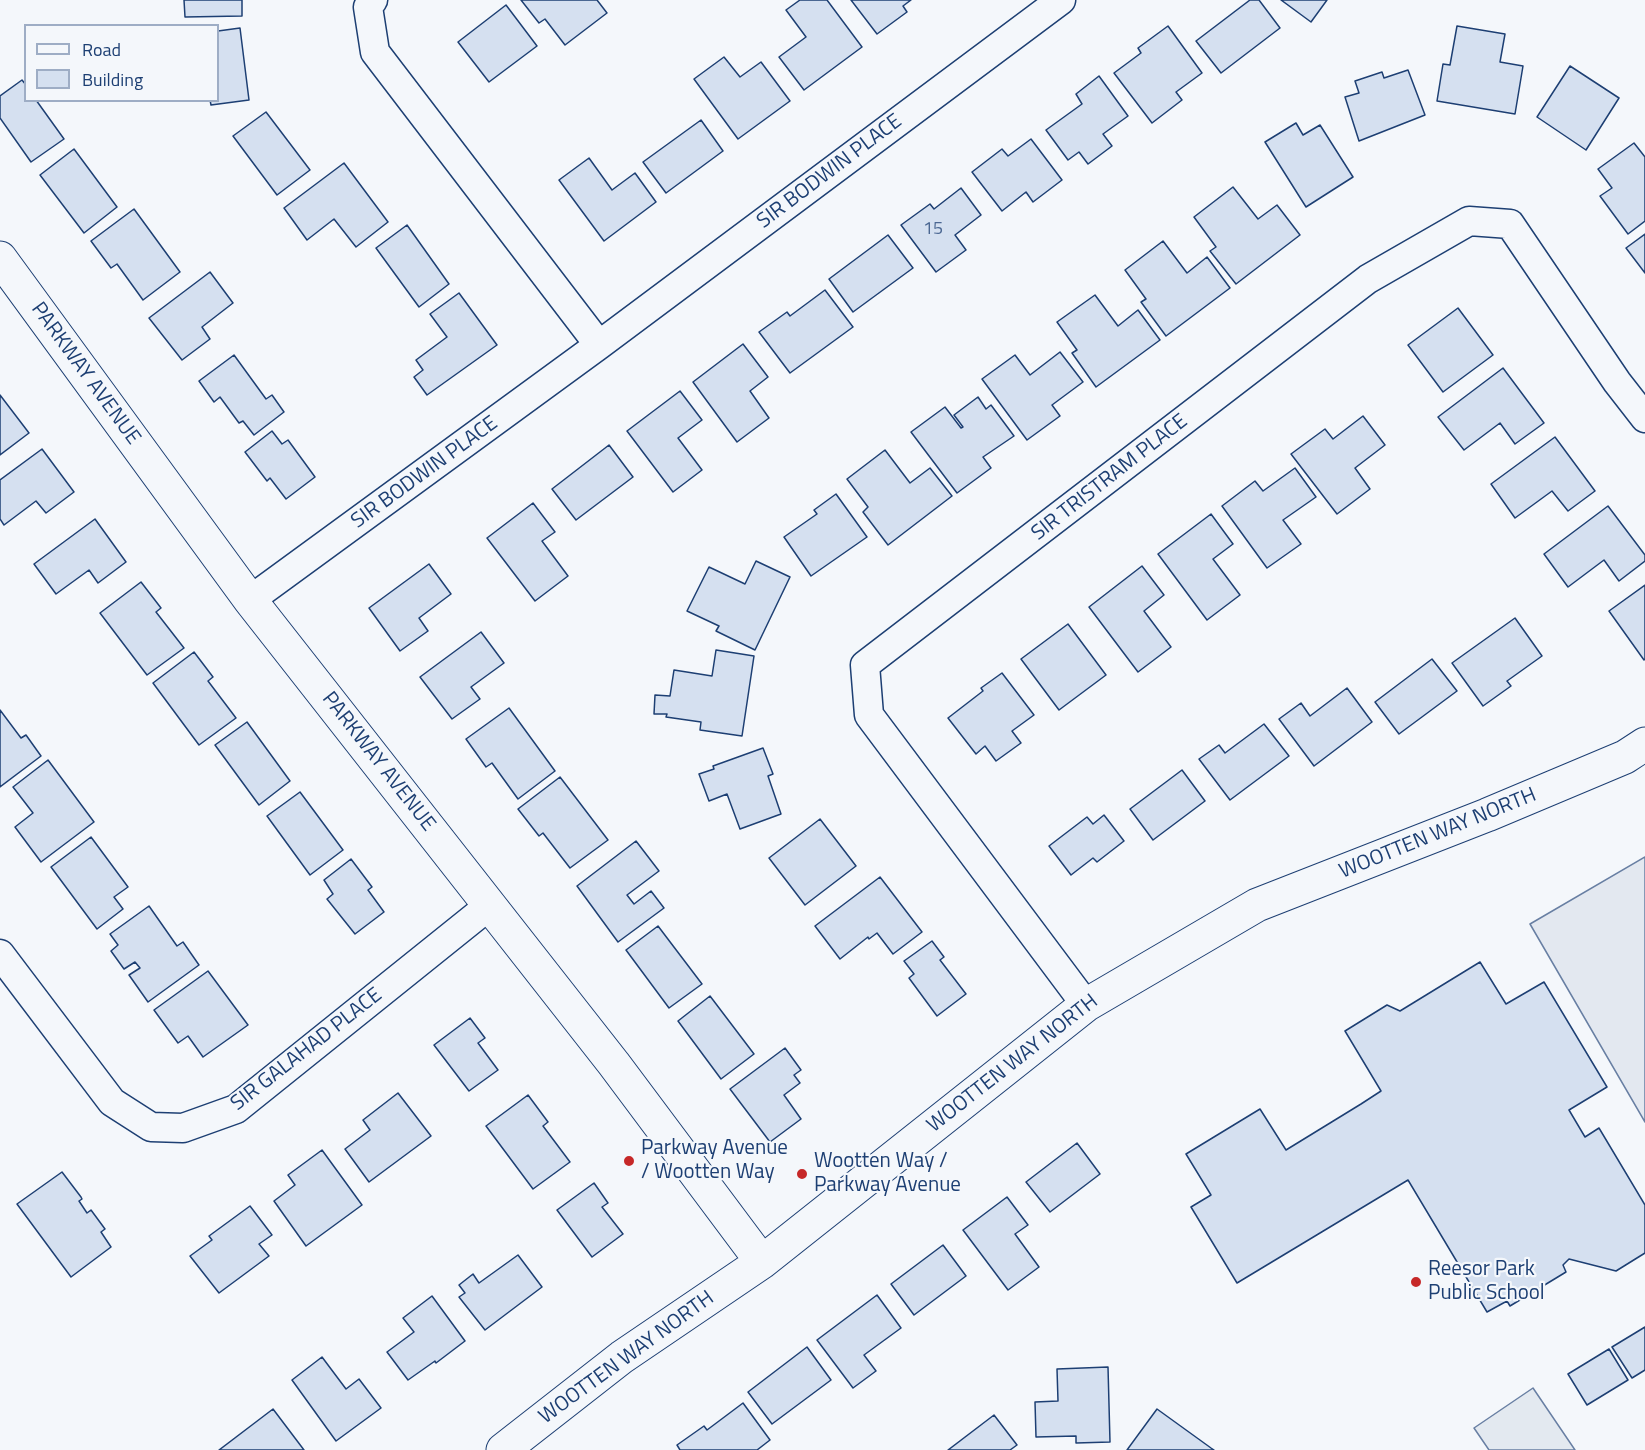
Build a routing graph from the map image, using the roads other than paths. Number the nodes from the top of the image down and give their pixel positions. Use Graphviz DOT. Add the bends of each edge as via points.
graph roads {
  1 [pos="373,0"];
  2 [pos="1061,0"];
  3 [pos="0,258"];
  4 [pos="599,345"];
  5 [pos="1645,418"];
  6 [pos="250,600"];
  7 [pos="1645,744"];
  8 [pos="490,905"];
  9 [pos="0,954"];
  10 [pos="1086,1005"];
  11 [pos="762,1262"];
  12 [pos="503,1450"];
  1 -- 4 [label="street" via="368,7 375,52"];
  2 -- 4 [label="street, SIR BODWIN PLACE"];
  3 -- 6 [label="street, PARKWAY AVENUE"];
  4 -- 6 [label="street, SIR BODWIN PLACE"];
  5 -- 10 [label="street, SIR TRISTRAM PLACE" via="1510,224 1469,221 1368,279 865,665 869,715"];
  6 -- 8 [label="street, PARKWAY AVENUE"];
  7 -- 10 [label="street, WOOTTEN WAY NORTH" via="1625,757 1488,815 1257,905"];
  8 -- 9 [label="street, SIR GALAHAD PLACE" via="236,1110 183,1128 151,1127 112,1102"];
  8 -- 11 [label="street, PARKWAY AVENUE"];
  10 -- 11 [label="street, WOOTTEN WAY NORTH"];
  11 -- 12 [label="street, WOOTTEN WAY NORTH" via="622,1357"];
}
